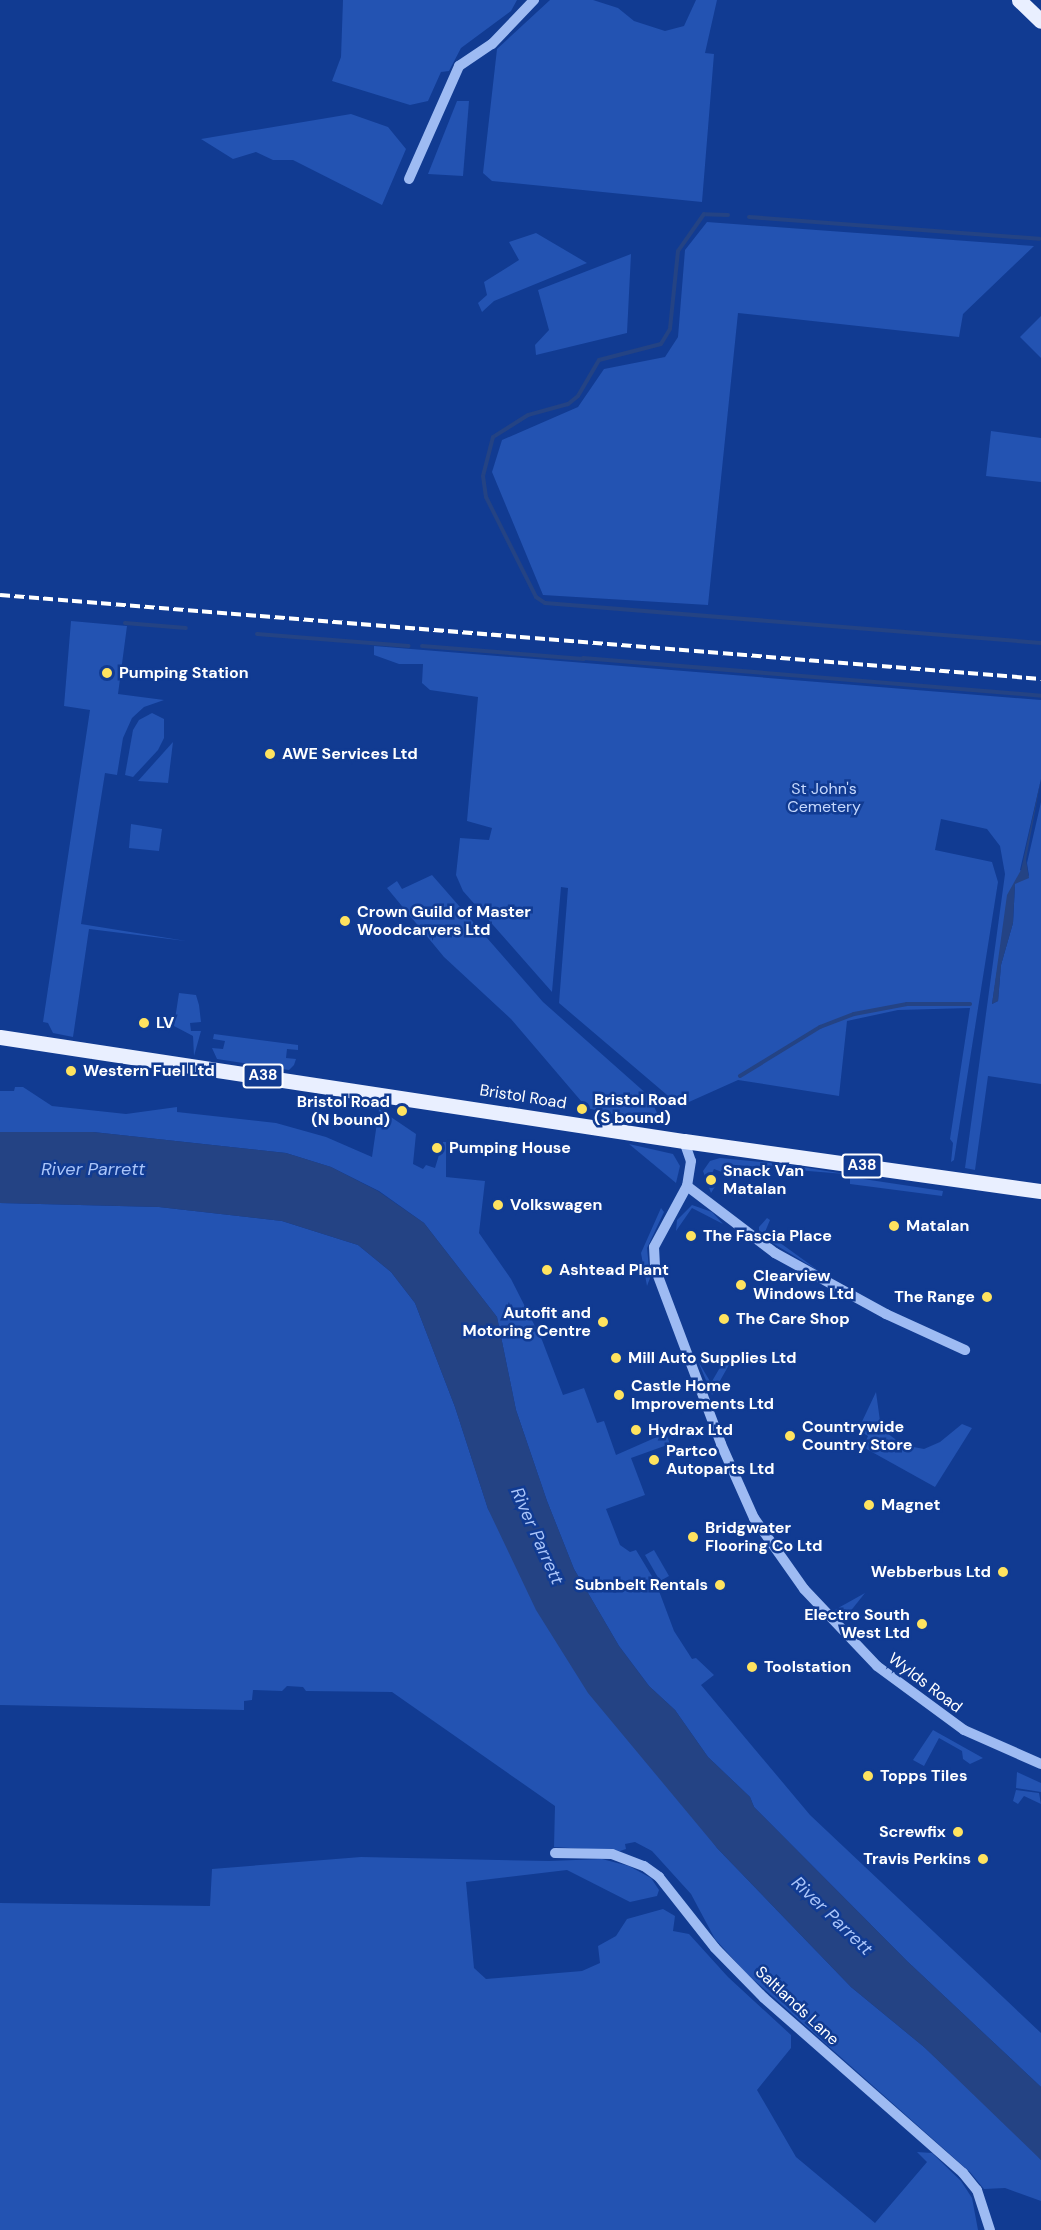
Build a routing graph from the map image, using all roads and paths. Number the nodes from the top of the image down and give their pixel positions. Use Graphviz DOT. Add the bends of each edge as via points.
graph roads {
  1 [pos="534,0"];
  2 [pos="1019,0"];
  3 [pos="1041,21"];
  4 [pos="409,179"];
  5 [pos="0,1037"];
  6 [pos="684,1142"];
  7 [pos="687,1186"];
  8 [pos="1041,1191"];
  9 [pos="965,1350"];
  10 [pos="1041,1764"];
  11 [pos="555,1853"];
  12 [pos="990,2230"];
  1 -- 4 [label="street" via="492,44 459,66"];
  2 -- 3 [label="main road"];
  5 -- 6 [label="main road, Bristol Road / A38"];
  6 -- 7 [label="street, Wylds Road" via="691,1161"];
  6 -- 8 [label="main road, Bristol Road / A38"];
  7 -- 9 [label="street" via="775,1253 886,1314"];
  7 -- 10 [label="street, Wylds Road" via="654,1247 655,1268 731,1470 762,1531 820,1609 877,1666 964,1730"];
  11 -- 12 [label="street, Saltlands Lane" via="612,1854 644,1866 659,1877 708,1939 764,1998 963,2173 977,2190"];
}
